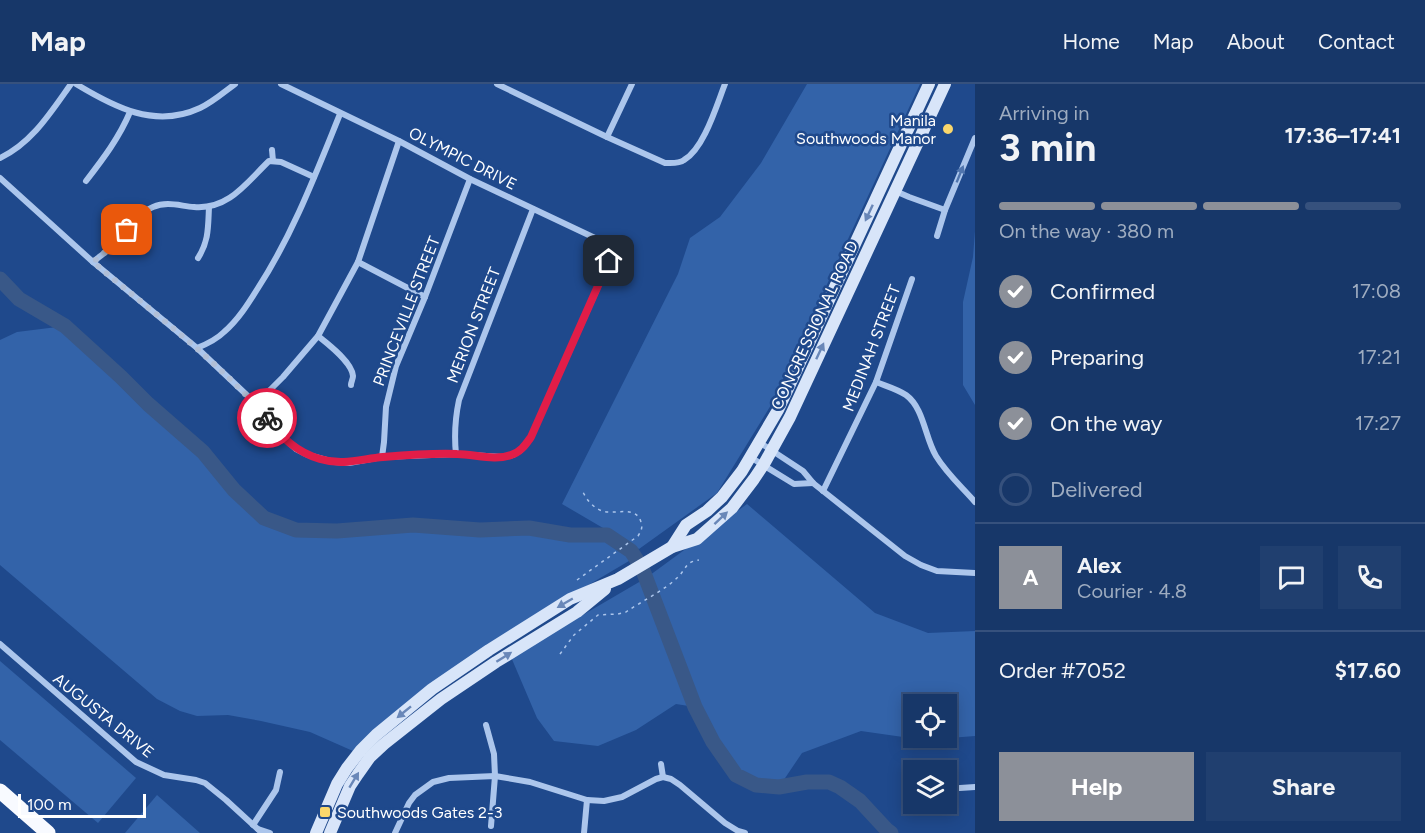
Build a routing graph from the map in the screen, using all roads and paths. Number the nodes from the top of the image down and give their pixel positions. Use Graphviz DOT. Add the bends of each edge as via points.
graph roads {
  1 [pos="71,84"];
  2 [pos="76,84"];
  3 [pos="235,84"];
  4 [pos="281,84"];
  5 [pos="497,84"];
  6 [pos="632,84"];
  7 [pos="725,84"];
  8 [pos="929,84"];
  9 [pos="945,84"];
  10 [pos="130,112"];
  11 [pos="340,114"];
  12 [pos="607,137"];
  13 [pos="975,138"];
  14 [pos="399,141"];
  15 [pos="272,150"];
  16 [pos="0,158"];
  17 [pos="273,160"];
  18 [pos="314,177"];
  19 [pos="0,178"];
  20 [pos="470,179"];
  21 [pos="86,181"];
  22 [pos="882,185"];
  23 [pos="895,191"];
  24 [pos="209,207"];
  25 [pos="533,209"];
  26 [pos="945,210"];
  27 [pos="937,236"];
  28 [pos="608,250"];
  29 [pos="631,250"];
  30 [pos="198,258"];
  31 [pos="358,261"];
  32 [pos="93,262"];
  33 [pos="912,279"];
  34 [pos="425,297"];
  35 [pos="318,336"];
  36 [pos="197,348"];
  37 [pos="876,382"];
  38 [pos="351,385"];
  39 [pos="251,399"];
  40 [pos="759,442"];
  41 [pos="772,450"];
  42 [pos="456,454"];
  43 [pos="382,457"];
  44 [pos="750,457"];
  45 [pos="764,465"];
  46 [pos="813,483"];
  47 [pos="582,490"];
  48 [pos="823,491"];
  49 [pos="975,502"];
  50 [pos="672,547"];
  51 [pos="699,560"];
  52 [pos="975,573"];
  53 [pos="619,578"];
  54 [pos="578,580"];
  55 [pos="0,644"];
  56 [pos="560,654"];
  57 [pos="486,725"];
  58 [pos="661,764"];
  59 [pos="280,772"];
  60 [pos="495,776"];
  61 [pos="663,777"];
  62 [pos="975,787"];
  63 [pos="960,788"];
  64 [pos="0,791"];
  65 [pos="587,800"];
  66 [pos="491,826"];
  67 [pos="258,829"];
  68 [pos="48,833"];
  69 [pos="270,833"];
  70 [pos="316,833"];
  71 [pos="330,833"];
  72 [pos="395,833"];
  73 [pos="584,833"];
  74 [pos="745,833"];
  1 -- 16 [label="street" via="45,122"];
  2 -- 10 [label="street"];
  3 -- 10 [label="street" via="184,114 156,116"];
  4 -- 11 [label="street, OLYMPIC DRIVE"];
  5 -- 12 [label="street"];
  6 -- 12 [label="street"];
  7 -- 12 [label="street" via="703,137 684,160 665,164"];
  8 -- 22 [label="main road, CONGRESSIONAL ROAD"];
  9 -- 23 [label="main road, CONGRESSIONAL ROAD"];
  10 -- 21 [label="street" via="122,131"];
  11 -- 14 [label="street, OLYMPIC DRIVE"];
  11 -- 18 [label="street"];
  26 -- 13 [label="street, one-way"];
  14 -- 20 [label="street, OLYMPIC DRIVE"];
  14 -- 31 [label="street"];
  15 -- 17 [label="street"];
  17 -- 18 [label="street"];
  17 -- 24 [label="street" via="230,198"];
  18 -- 36 [label="street" via="284,247 254,296 224,332"];
  19 -- 32 [label="street"];
  20 -- 25 [label="street, OLYMPIC DRIVE"];
  20 -- 34 [label="street, PRINCEVILLE STREET"];
  22 -- 23 [label="street"];
  22 -- 40 [label="main road, CONGRESSIONAL ROAD, one-way" via="778,410"];
  23 -- 26 [label="street"];
  41 -- 23 [label="main road, CONGRESSIONAL ROAD, one-way"];
  24 -- 30 [label="street" via="208,238"];
  24 -- 32 [label="street" via="156,205 139,216"];
  25 -- 28 [label="street, OLYMPIC DRIVE" via="595,238"];
  25 -- 42 [label="street, MERION STREET" via="459,400"];
  26 -- 27 [label="street"];
  28 -- 29 [label="street"];
  28 -- 42 [label="street" via="605,271 526,444 513,455 502,457"];
  31 -- 34 [label="street"];
  31 -- 35 [label="street"];
  32 -- 36 [label="street"];
  33 -- 37 [label="street, MEDINAH STREET"];
  34 -- 43 [label="street, PRINCEVILLE STREET" via="389,388"];
  35 -- 38 [label="street" via="350,367"];
  35 -- 39 [label="street" via="270,390"];
  36 -- 39 [label="street"];
  37 -- 48 [label="street, MEDINAH STREET"];
  37 -- 49 [label="street" via="899,391 913,402 943,467"];
  39 -- 43 [label="street" via="286,440 309,455 349,463"];
  40 -- 41 [label="street"];
  40 -- 44 [label="main road, CONGRESSIONAL ROAD"];
  41 -- 45 [label="main road, CONGRESSIONAL ROAD"];
  41 -- 46 [label="street" via="803,471"];
  42 -- 43 [label="street"];
  44 -- 45 [label="street"];
  44 -- 50 [label="main road, CONGRESSIONAL ROAD" via="722,497 686,525"];
  45 -- 46 [label="street" via="794,484"];
  50 -- 45 [label="main road, CONGRESSIONAL ROAD, one-way" via="697,539 718,521"];
  46 -- 48 [label="street"];
  47 -- 54 [label="path" via="597,508 637,515 642,531"];
  48 -- 52 [label="street" via="921,565 937,571"];
  50 -- 53 [label="main road, CONGRESSIONAL ROAD"];
  51 -- 56 [label="path" via="687,564 672,582 626,612 598,615 574,635"];
  53 -- 70 [label="main road, CONGRESSIONAL ROAD, one-way" via="570,599 489,650 432,689 376,735 347,768"];
  71 -- 53 [label="main road, CONGRESSIONAL ROAD, one-way" via="350,786 384,744 441,699 577,612"];
  55 -- 67 [label="street, AUGUSTA DRIVE" via="136,762 164,775 205,783"];
  57 -- 60 [label="street"];
  58 -- 61 [label="street"];
  59 -- 67 [label="street"];
  60 -- 65 [label="street" via="530,782"];
  60 -- 66 [label="street"];
  60 -- 72 [label="street" via="433,782 409,803"];
  61 -- 65 [label="street" via="622,797"];
  61 -- 74 [label="street" via="680,785 725,823"];
  62 -- 63 [label="street"];
  64 -- 68 [label="highway"];
  65 -- 73 [label="street"];
  67 -- 69 [label="street, AUGUSTA DRIVE"];
}
